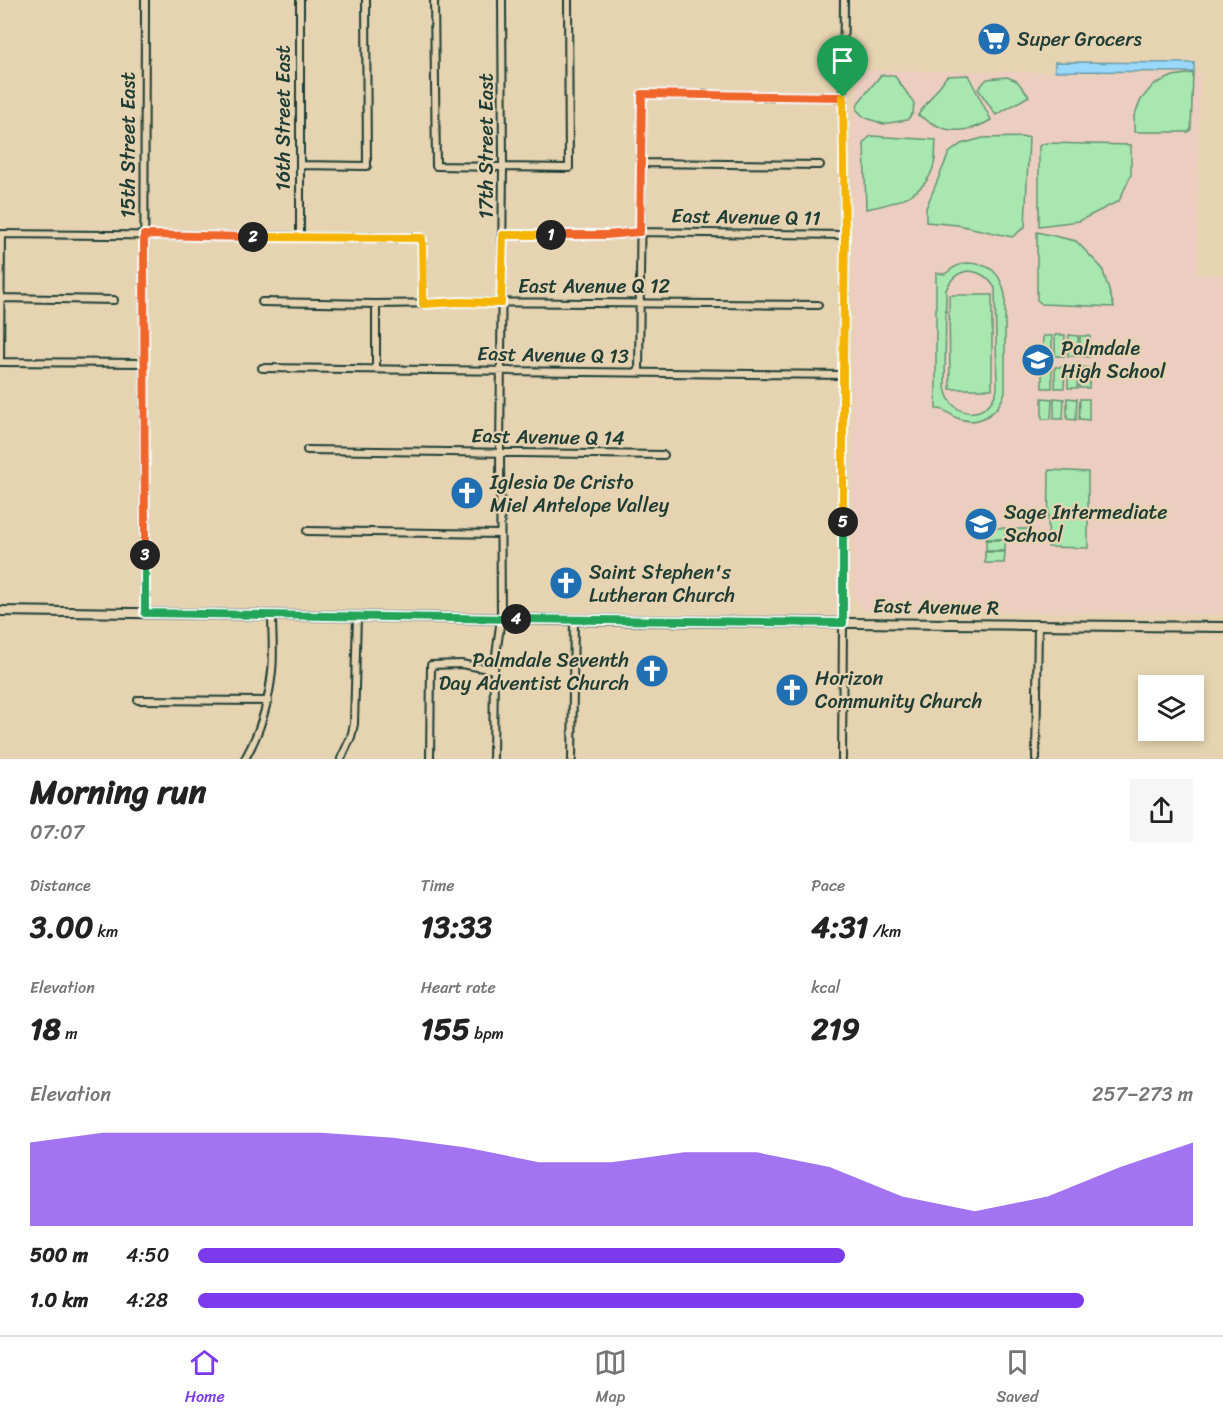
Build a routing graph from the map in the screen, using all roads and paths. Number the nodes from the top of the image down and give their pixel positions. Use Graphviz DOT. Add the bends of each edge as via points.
graph roads {
  1 [pos="145,0"];
  2 [pos="300,0"];
  3 [pos="366,0"];
  4 [pos="434,0"];
  5 [pos="502,0"];
  6 [pos="568,0"];
  7 [pos="844,0"];
  8 [pos="843,97"];
  9 [pos="641,163"];
  10 [pos="300,165"];
  11 [pos="820,165"];
  12 [pos="503,167"];
  13 [pos="640,232"];
  14 [pos="0,234"];
  15 [pos="144,235"];
  16 [pos="503,235"];
  17 [pos="845,235"];
  18 [pos="300,237"];
  19 [pos="0,298"];
  20 [pos="114,300"];
  21 [pos="262,302"];
  22 [pos="501,303"];
  23 [pos="640,303"];
  24 [pos="376,304"];
  25 [pos="423,304"];
  26 [pos="818,305"];
  27 [pos="0,362"];
  28 [pos="144,363"];
  29 [pos="262,368"];
  30 [pos="376,369"];
  31 [pos="501,370"];
  32 [pos="639,372"];
  33 [pos="843,375"];
  34 [pos="307,450"];
  35 [pos="500,452"];
  36 [pos="664,455"];
  37 [pos="307,531"];
  38 [pos="500,534"];
  39 [pos="0,611"];
  40 [pos="145,613"];
  41 [pos="272,615"];
  42 [pos="357,616"];
  43 [pos="501,618"];
  44 [pos="574,620"];
  45 [pos="843,623"];
  46 [pos="1038,625"];
  47 [pos="1223,627"];
  48 [pos="494,670"];
  49 [pos="138,700"];
  50 [pos="268,701"];
  51 [pos="245,759"];
  52 [pos="341,759"];
  53 [pos="430,759"];
  54 [pos="493,759"];
  55 [pos="572,759"];
  56 [pos="842,759"];
  57 [pos="1036,759"];
  1 -- 15 [label="street, 15th Street East"];
  2 -- 10 [label="street, 16th Street East"];
  3 -- 10 [label="street" via="367,166"];
  4 -- 12 [label="street" via="436,166"];
  5 -- 12 [label="street, 17th Street East"];
  6 -- 12 [label="street" via="569,168"];
  7 -- 8 [label="street"];
  8 -- 9 [label="street" via="642,94"];
  8 -- 17 [label="street"];
  9 -- 11 [label="street"];
  9 -- 13 [label="street"];
  10 -- 18 [label="street, 16th Street East"];
  12 -- 16 [label="street, 17th Street East"];
  13 -- 16 [label="street, East Avenue Q 11"];
  13 -- 17 [label="street, East Avenue Q 11"];
  13 -- 23 [label="street"];
  14 -- 15 [label="street"];
  14 -- 19 [label="street"];
  15 -- 18 [label="street"];
  15 -- 28 [label="street, 15th Street East"];
  16 -- 22 [label="street, 17th Street East"];
  17 -- 33 [label="street"];
  18 -- 25 [label="street" via="422,238"];
  19 -- 20 [label="street"];
  19 -- 27 [label="street"];
  21 -- 24 [label="street, East Avenue Q 12"];
  22 -- 23 [label="street, East Avenue Q 12"];
  22 -- 25 [label="street, East Avenue Q 12"];
  22 -- 31 [label="street, 17th Street East"];
  23 -- 26 [label="street, East Avenue Q 12"];
  23 -- 32 [label="street"];
  24 -- 25 [label="street, East Avenue Q 12"];
  24 -- 30 [label="street"];
  27 -- 28 [label="street"];
  28 -- 40 [label="street, 15th Street East"];
  29 -- 30 [label="street, East Avenue Q 13"];
  30 -- 31 [label="street, East Avenue Q 13"];
  31 -- 32 [label="street, East Avenue Q 13"];
  31 -- 35 [label="street, 17th Street East"];
  32 -- 33 [label="street, East Avenue Q 13"];
  33 -- 45 [label="street"];
  34 -- 35 [label="street, East Avenue Q 14"];
  35 -- 36 [label="street, East Avenue Q 14"];
  35 -- 38 [label="street, 17th Street East"];
  37 -- 38 [label="street"];
  38 -- 43 [label="street, 17th Street East"];
  39 -- 40 [label="main road, East Avenue R"];
  40 -- 41 [label="main road, East Avenue R"];
  41 -- 42 [label="main road, East Avenue R"];
  41 -- 50 [label="street"];
  42 -- 43 [label="main road, East Avenue R"];
  42 -- 52 [label="street" via="354,724"];
  43 -- 44 [label="main road, East Avenue R"];
  43 -- 48 [label="street, 17th Street East"];
  44 -- 45 [label="main road, East Avenue R"];
  44 -- 55 [label="street"];
  45 -- 46 [label="main road, East Avenue R"];
  45 -- 56 [label="street"];
  46 -- 47 [label="main road, East Avenue R"];
  46 -- 57 [label="street"];
  48 -- 53 [label="street" via="461,664 431,665"];
  48 -- 54 [label="street, 17th Street East"];
  49 -- 50 [label="street"];
  50 -- 51 [label="street"];
}
